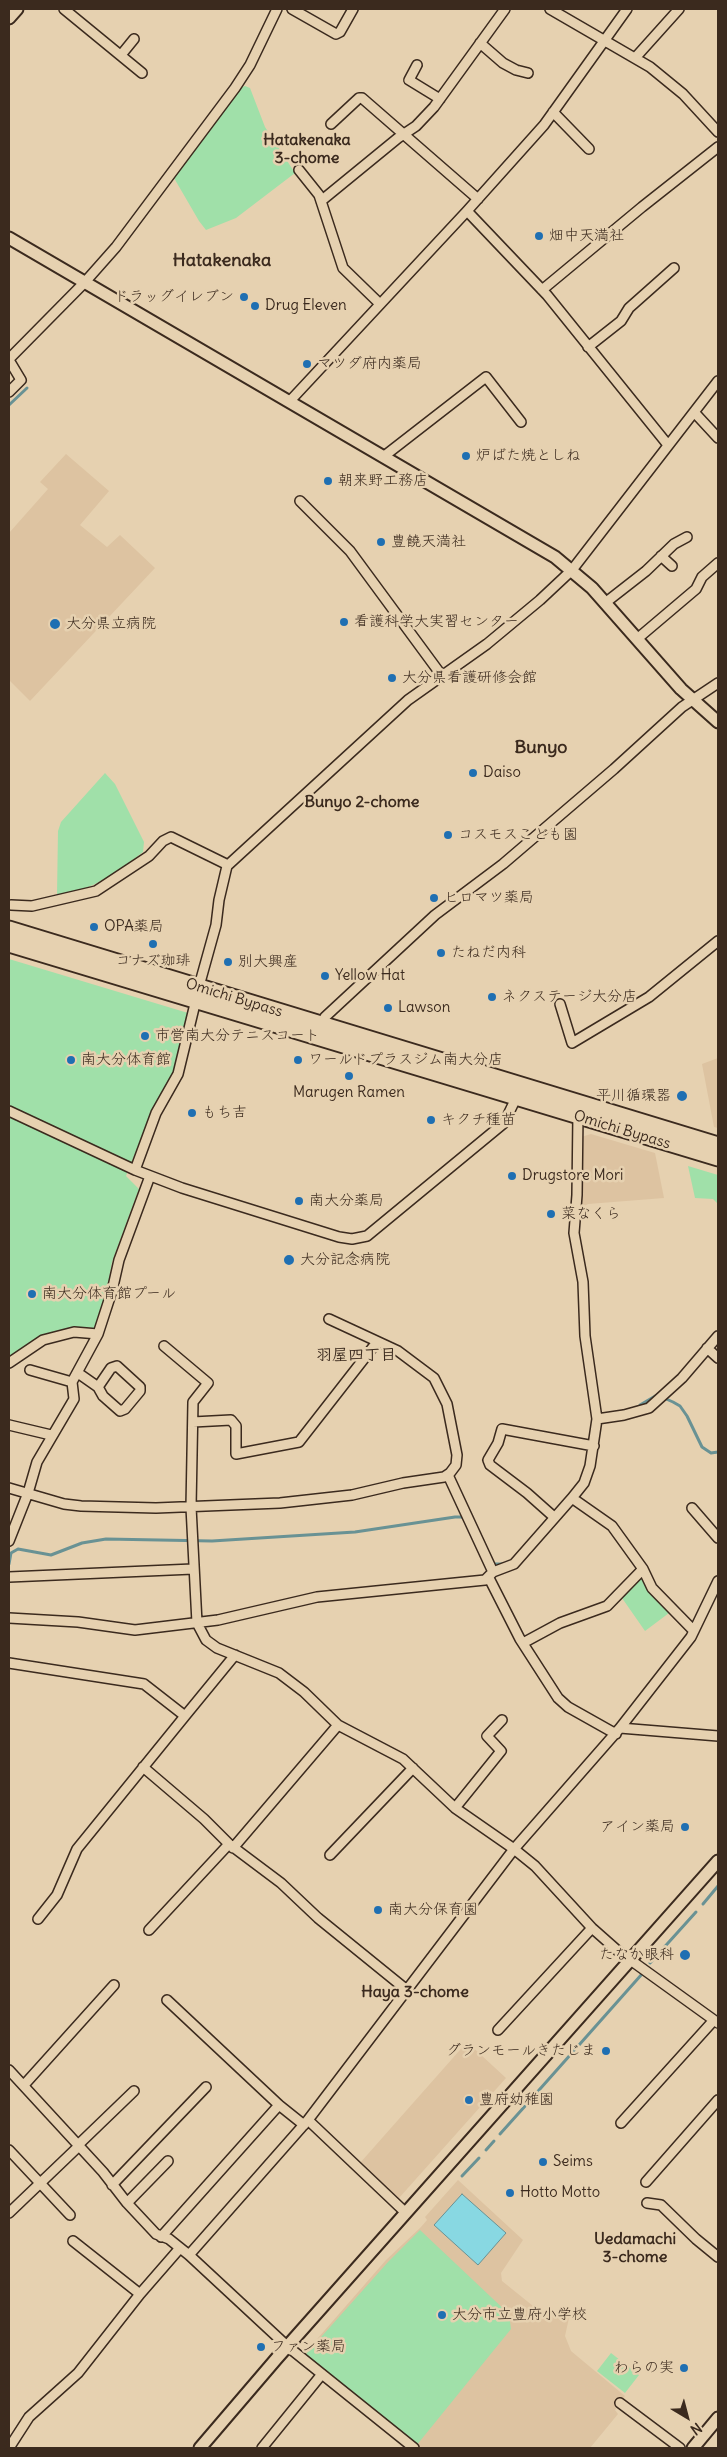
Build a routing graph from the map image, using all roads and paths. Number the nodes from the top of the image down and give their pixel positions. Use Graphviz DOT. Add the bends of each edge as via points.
graph roads {
  1 [pos="17,9"];
  2 [pos="64,9"];
  3 [pos="276,9"];
  4 [pos="292,9"];
  5 [pos="354,9"];
  6 [pos="505,9"];
  7 [pos="550,9"];
  8 [pos="626,9"];
  9 [pos="679,9"];
  10 [pos="9,18"];
  11 [pos="134,39"];
  12 [pos="604,40"];
  13 [pos="480,43"];
  14 [pos="121,55"];
  15 [pos="635,58"];
  16 [pos="418,65"];
  17 [pos="142,73"];
  18 [pos="528,73"];
  19 [pos="440,99"];
  20 [pos="553,112"];
  21 [pos="331,124"];
  22 [pos="718,132"];
  23 [pos="404,134"];
  24 [pos="718,147"];
  25 [pos="589,149"];
  26 [pos="299,170"];
  27 [pos="478,199"];
  28 [pos="321,201"];
  29 [pos="467,211"];
  30 [pos="9,238"];
  31 [pos="674,268"];
  32 [pos="85,282"];
  33 [pos="542,290"];
  34 [pos="379,303"];
  35 [pos="588,347"];
  36 [pos="9,360"];
  37 [pos="718,381"];
  38 [pos="9,392"];
  39 [pos="289,402"];
  40 [pos="694,412"];
  41 [pos="521,422"];
  42 [pos="718,438"];
  43 [pos="668,445"];
  44 [pos="383,457"];
  45 [pos="300,501"];
  46 [pos="686,537"];
  47 [pos="661,556"];
  48 [pos="718,563"];
  49 [pos="672,566"];
  50 [pos="572,570"];
  51 [pos="606,603"];
  52 [pos="637,639"];
  53 [pos="442,676"];
  54 [pos="718,683"];
  55 [pos="692,700"];
  56 [pos="718,722"];
  57 [pos="228,865"];
  58 [pos="11,905"];
  59 [pos="9,929"];
  60 [pos="718,941"];
  61 [pos="9,944"];
  62 [pos="197,994"];
  63 [pos="560,1004"];
  64 [pos="320,1031"];
  65 [pos="519,1092"];
  66 [pos="574,1102"];
  67 [pos="9,1111"];
  68 [pos="579,1117"];
  69 [pos="718,1145"];
  70 [pos="718,1158"];
  71 [pos="135,1170"];
  72 [pos="150,1176"];
  73 [pos="329,1319"];
  74 [pos="98,1334"];
  75 [pos="718,1336"];
  76 [pos="377,1342"];
  77 [pos="164,1346"];
  78 [pos="707,1348"];
  79 [pos="718,1358"];
  80 [pos="9,1363"];
  81 [pos="30,1370"];
  82 [pos="78,1373"];
  83 [pos="72,1382"];
  84 [pos="98,1387"];
  85 [pos="597,1419"];
  86 [pos="193,1422"];
  87 [pos="9,1425"];
  88 [pos="51,1435"];
  89 [pos="594,1446"];
  90 [pos="448,1475"];
  91 [pos="9,1488"];
  92 [pos="28,1493"];
  93 [pos="572,1498"];
  94 [pos="191,1507"];
  95 [pos="692,1508"];
  96 [pos="554,1517"];
  97 [pos="718,1538"];
  98 [pos="9,1542"];
  99 [pos="193,1569"];
  100 [pos="642,1569"];
  101 [pos="491,1575"];
  102 [pos="9,1577"];
  103 [pos="718,1581"];
  104 [pos="9,1618"];
  105 [pos="196,1622"];
  106 [pos="694,1631"];
  107 [pos="523,1643"];
  108 [pos="235,1655"];
  109 [pos="9,1663"];
  110 [pos="185,1716"];
  111 [pos="502,1720"];
  112 [pos="338,1725"];
  113 [pos="618,1731"];
  114 [pos="718,1736"];
  115 [pos="144,1767"];
  116 [pos="413,1768"];
  117 [pos="455,1808"];
  118 [pos="231,1846"];
  119 [pos="514,1849"];
  120 [pos="330,1855"];
  121 [pos="718,1861"];
  122 [pos="38,1919"];
  123 [pos="592,1928"];
  124 [pos="149,1930"];
  125 [pos="631,1960"];
  126 [pos="114,1985"];
  127 [pos="408,1991"];
  128 [pos="167,2000"];
  129 [pos="716,2021"];
  130 [pos="498,2030"];
  131 [pos="9,2070"];
  132 [pos="24,2085"];
  133 [pos="206,2088"];
  134 [pos="134,2091"];
  135 [pos="718,2100"];
  136 [pos="279,2106"];
  137 [pos="306,2122"];
  138 [pos="621,2123"];
  139 [pos="79,2146"];
  140 [pos="9,2150"];
  141 [pos="168,2161"];
  142 [pos="646,2182"];
  143 [pos="41,2183"];
  144 [pos="112,2185"];
  145 [pos="127,2203"];
  146 [pos="647,2203"];
  147 [pos="9,2213"];
  148 [pos="406,2213"];
  149 [pos="70,2215"];
  150 [pos="162,2237"];
  151 [pos="72,2241"];
  152 [pos="180,2248"];
  153 [pos="189,2255"];
  154 [pos="718,2257"];
  155 [pos="140,2294"];
  156 [pos="287,2346"];
  157 [pos="322,2374"];
  158 [pos="620,2403"];
  159 [pos="718,2418"];
  160 [pos="9,2448"];
  161 [pos="200,2448"];
  162 [pos="262,2448"];
  163 [pos="414,2448"];
  164 [pos="680,2448"];
  165 [pos="693,2448"];
  1 -- 10 [label="street"];
  2 -- 14 [label="street"];
  3 -- 32 [label="street" via="235,88 116,246"];
  4 -- 5 [label="street" via="336,34"];
  6 -- 13 [label="street"];
  7 -- 12 [label="street"];
  8 -- 12 [label="street"];
  9 -- 15 [label="street"];
  11 -- 14 [label="street"];
  12 -- 15 [label="street"];
  12 -- 20 [label="street"];
  13 -- 18 [label="street" via="516,70"];
  13 -- 19 [label="street"];
  14 -- 17 [label="street"];
  15 -- 22 [label="street" via="671,83"];
  16 -- 19 [label="street" via="409,80"];
  19 -- 23 [label="street" via="416,126"];
  20 -- 25 [label="street"];
  20 -- 27 [label="street"];
  21 -- 23 [label="street" via="362,98"];
  23 -- 27 [label="street"];
  23 -- 28 [label="street"];
  24 -- 33 [label="street"];
  26 -- 28 [label="street"];
  27 -- 29 [label="street"];
  28 -- 34 [label="street" via="342,268"];
  29 -- 33 [label="street"];
  29 -- 34 [label="street"];
  30 -- 32 [label="street"];
  31 -- 35 [label="street" via="629,308 621,321"];
  32 -- 36 [label="street"];
  32 -- 39 [label="street"];
  33 -- 35 [label="street"];
  34 -- 39 [label="street"];
  35 -- 43 [label="street"];
  36 -- 38 [label="street" via="21,380"];
  37 -- 40 [label="street"];
  39 -- 44 [label="street"];
  40 -- 42 [label="street"];
  40 -- 43 [label="street"];
  41 -- 44 [label="street" via="486,377"];
  43 -- 50 [label="street"];
  44 -- 50 [label="street"];
  45 -- 53 [label="street" via="350,551"];
  46 -- 47 [label="street"];
  47 -- 49 [label="street"];
  47 -- 51 [label="street"];
  48 -- 52 [label="street" via="702,576 696,589"];
  50 -- 51 [label="street"];
  50 -- 53 [label="street" via="521,616"];
  51 -- 52 [label="street"];
  52 -- 55 [label="street"];
  53 -- 57 [label="street" via="388,718"];
  54 -- 55 [label="street"];
  55 -- 56 [label="street"];
  55 -- 64 [label="street" via="503,864 435,915 325,1017"];
  57 -- 58 [label="street" via="171,837 149,856 96,891 38,905"];
  57 -- 62 [label="street"];
  59 -- 62 [label="highway, Omichi Bypass"];
  60 -- 63 [label="street" via="649,997 572,1043"];
  61 -- 62 [label="highway, Omichi Bypass"];
  62 -- 64 [label="highway, Omichi Bypass"];
  62 -- 71 [label="street" via="178,1074 156,1114"];
  64 -- 65 [label="highway, Omichi Bypass"];
  65 -- 66 [label="highway, Omichi Bypass"];
  65 -- 68 [label="highway, Omichi Bypass"];
  65 -- 72 [label="street" via="504,1123 367,1236 339,1237"];
  66 -- 68 [label="street"];
  66 -- 69 [label="highway, Omichi Bypass"];
  67 -- 71 [label="street"];
  68 -- 70 [label="highway, Omichi Bypass"];
  68 -- 85 [label="street" via="574,1233 583,1282 585,1336"];
  71 -- 72 [label="street"];
  72 -- 74 [label="street" via="119,1260"];
  73 -- 76 [label="street"];
  74 -- 80 [label="street" via="74,1332 43,1340"];
  74 -- 82 [label="street"];
  75 -- 78 [label="street"];
  76 -- 86 [label="street" via="300,1442 236,1454 236,1426 231,1420"];
  76 -- 90 [label="street" via="423,1367 440,1387 447,1404 457,1458"];
  77 -- 86 [label="street" via="208,1383 193,1402"];
  78 -- 79 [label="street"];
  78 -- 85 [label="street" via="682,1378 649,1408"];
  81 -- 83 [label="street"];
  82 -- 83 [label="street"];
  82 -- 84 [label="street"];
  83 -- 88 [label="street" via="74,1399"];
  84 -- 84 [label="street" via="116,1366 140,1387 140,1392 120,1411"];
  85 -- 89 [label="street"];
  86 -- 94 [label="street"];
  87 -- 88 [label="street"];
  88 -- 92 [label="street" via="36,1462"];
  89 -- 93 [label="street" via="584,1483"];
  89 -- 96 [label="street" via="502,1429 488,1460 490,1465"];
  90 -- 94 [label="street" via="352,1495 280,1503"];
  90 -- 101 [label="street"];
  91 -- 92 [label="street"];
  92 -- 94 [label="street" via="81,1506 127,1509"];
  92 -- 98 [label="street"];
  93 -- 96 [label="street"];
  93 -- 100 [label="street" via="612,1526"];
  94 -- 99 [label="street"];
  95 -- 97 [label="street"];
  96 -- 101 [label="street" via="514,1564"];
  99 -- 102 [label="street"];
  99 -- 105 [label="street"];
  100 -- 106 [label="street" via="652,1588"];
  100 -- 107 [label="street" via="607,1606 560,1623"];
  101 -- 105 [label="street" via="481,1581 317,1597 228,1618"];
  101 -- 107 [label="street"];
  103 -- 106 [label="street"];
  104 -- 105 [label="street" via="78,1622 129,1630"];
  105 -- 108 [label="street" via="201,1634 211,1644"];
  106 -- 113 [label="street"];
  107 -- 113 [label="street" via="558,1698 568,1707"];
  108 -- 110 [label="street"];
  108 -- 112 [label="street" via="285,1677"];
  109 -- 110 [label="street" via="144,1684"];
  110 -- 115 [label="street"];
  111 -- 117 [label="street" via="487,1736 501,1751"];
  112 -- 116 [label="street" via="397,1755"];
  112 -- 118 [label="street"];
  113 -- 114 [label="street"];
  113 -- 119 [label="street"];
  115 -- 118 [label="street"];
  115 -- 122 [label="street" via="77,1849 56,1895"];
  116 -- 117 [label="street"];
  116 -- 120 [label="street"];
  117 -- 119 [label="street"];
  118 -- 124 [label="street"];
  118 -- 127 [label="street"];
  119 -- 123 [label="street"];
  119 -- 127 [label="street"];
  121 -- 125 [label="street"];
  123 -- 125 [label="street"];
  123 -- 130 [label="street"];
  125 -- 129 [label="street"];
  125 -- 148 [label="street"];
  126 -- 132 [label="street"];
  127 -- 137 [label="street"];
  128 -- 136 [label="street"];
  129 -- 138 [label="street"];
  131 -- 132 [label="street"];
  132 -- 139 [label="street"];
  133 -- 144 [label="street"];
  134 -- 139 [label="street"];
  135 -- 142 [label="street"];
  136 -- 137 [label="street"];
  136 -- 150 [label="street"];
  137 -- 148 [label="street"];
  137 -- 153 [label="street"];
  139 -- 143 [label="street"];
  139 -- 144 [label="street"];
  140 -- 143 [label="street"];
  141 -- 145 [label="street"];
  143 -- 147 [label="street"];
  143 -- 149 [label="street"];
  144 -- 145 [label="street"];
  145 -- 150 [label="street"];
  146 -- 154 [label="street" via="661,2205"];
  148 -- 156 [label="street"];
  150 -- 152 [label="street"];
  151 -- 155 [label="street"];
  152 -- 153 [label="street"];
  152 -- 155 [label="street"];
  153 -- 156 [label="street"];
  155 -- 160 [label="street" via="78,2373 28,2418"];
  156 -- 157 [label="street"];
  156 -- 161 [label="street"];
  157 -- 162 [label="street"];
  157 -- 163 [label="street"];
  158 -- 164 [label="street"];
  159 -- 165 [label="street"];
}
